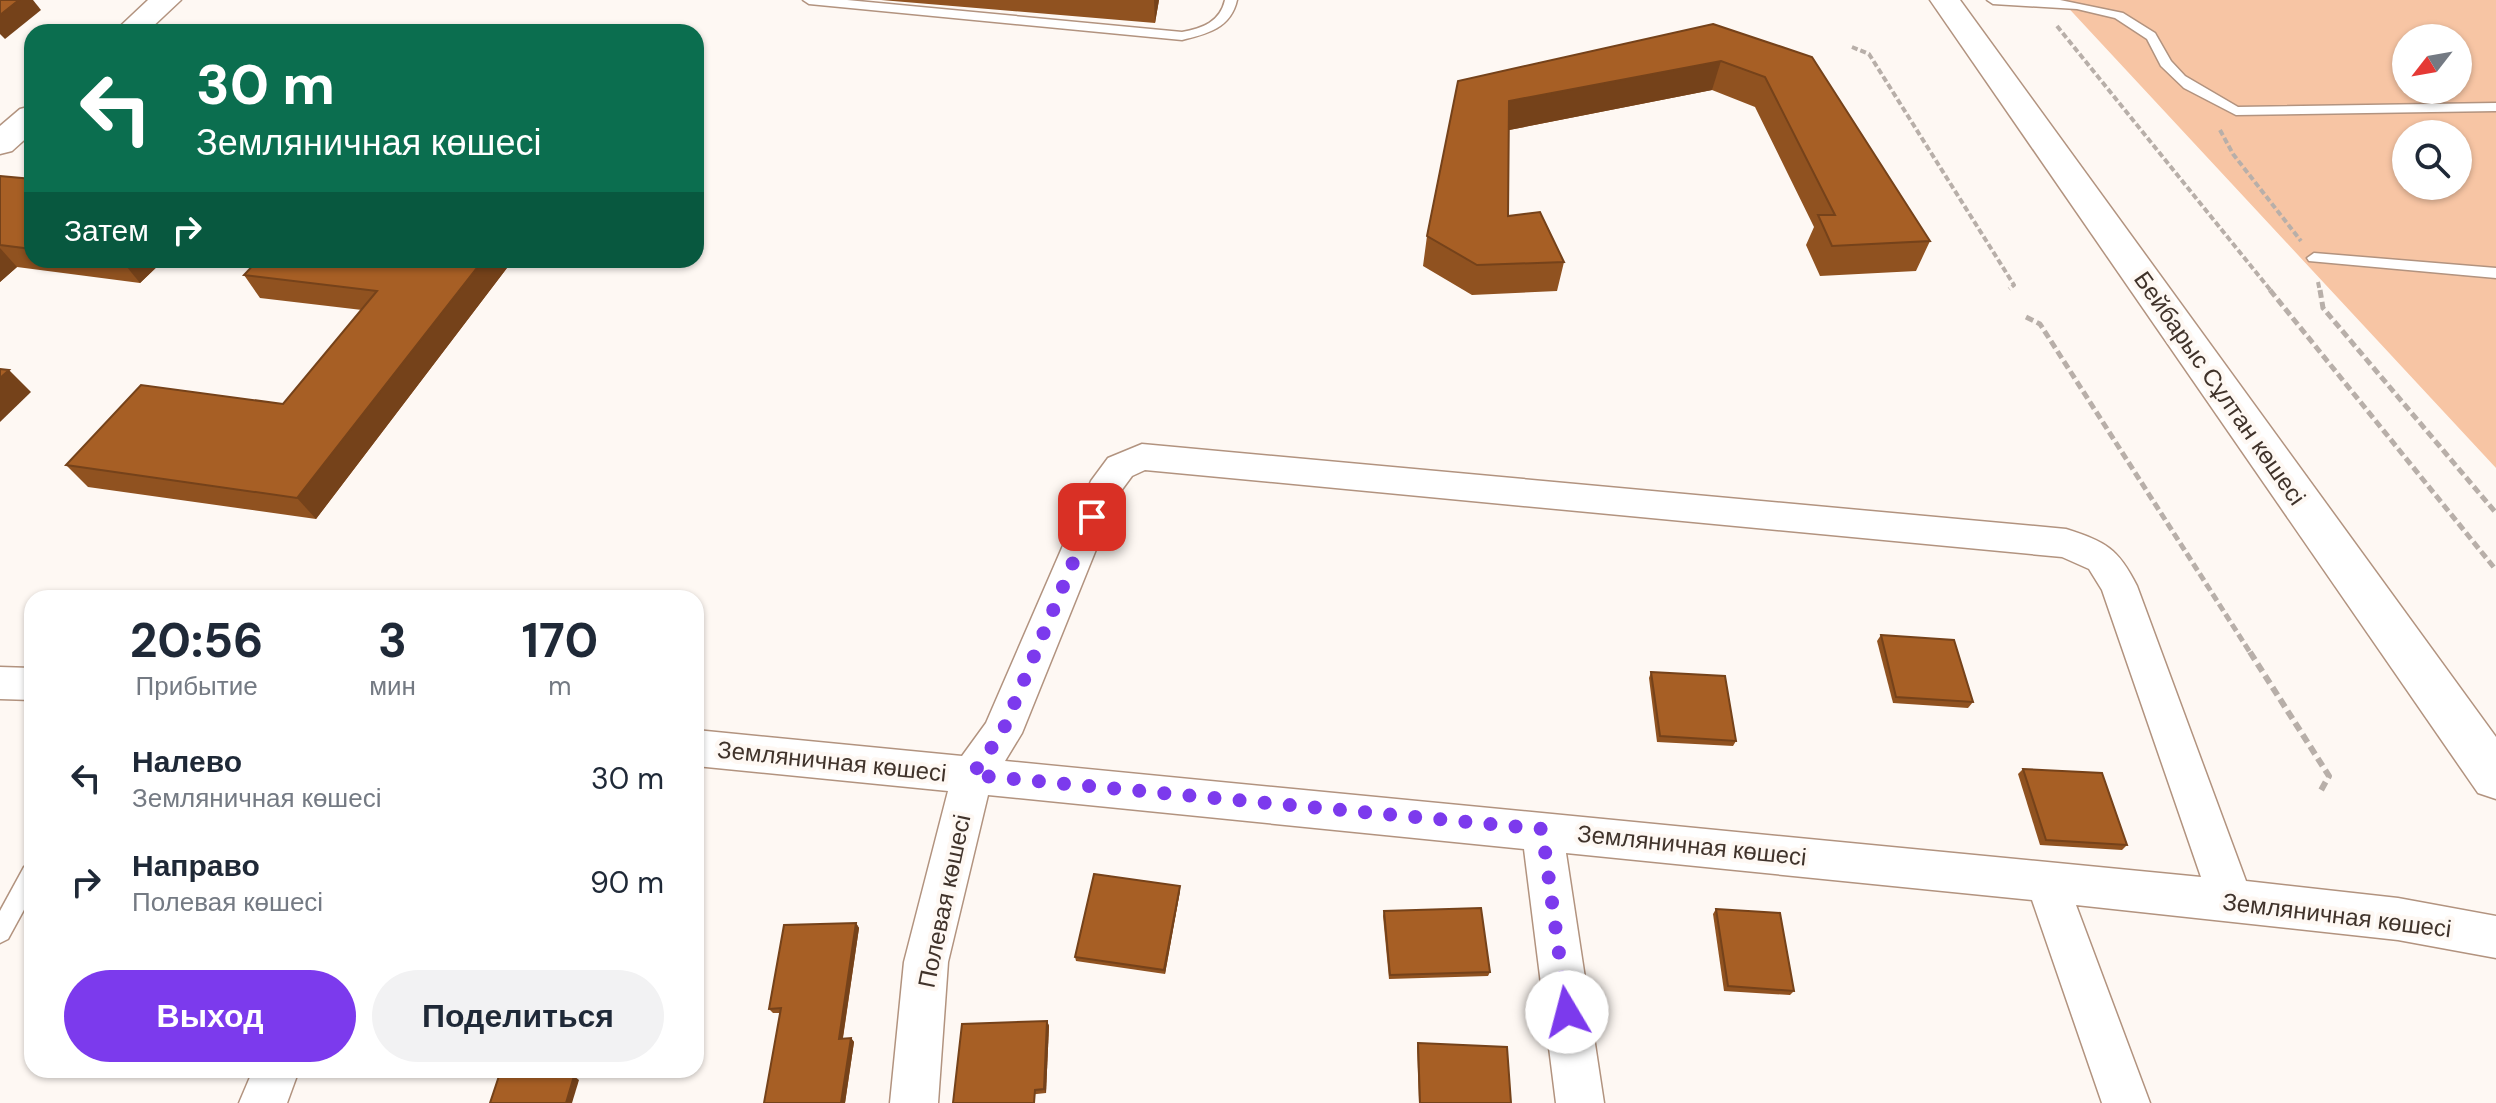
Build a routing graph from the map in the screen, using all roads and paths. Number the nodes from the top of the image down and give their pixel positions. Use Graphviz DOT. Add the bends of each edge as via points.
graph roads {
  1 [pos="166,0"];
  2 [pos="809,0"];
  3 [pos="1231,0"];
  4 [pos="1945,0"];
  5 [pos="1993,0"];
  6 [pos="842,2"];
  7 [pos="2038,3"];
  8 [pos="138,24"];
  9 [pos="1852,47"];
  10 [pos="2198,94"];
  11 [pos="2496,107"];
  12 [pos="24,123"];
  13 [pos="0,144"];
  14 [pos="2314,258"];
  15 [pos="2496,273"];
  16 [pos="2009,289"];
  17 [pos="2026,317"];
  18 [pos="2496,513"];
  19 [pos="2496,570"];
  20 [pos="0,683"];
  21 [pos="24,684"];
  22 [pos="704,749"];
  23 [pos="972,775"];
  24 [pos="2496,777"];
  25 [pos="2320,792"];
  26 [pos="1542,829"];
  27 [pos="2047,883"];
  28 [pos="24,888"];
  29 [pos="2231,900"];
  30 [pos="0,932"];
  31 [pos="2496,937"];
  32 [pos="273,1078"];
  33 [pos="263,1103"];
  34 [pos="914,1103"];
  35 [pos="1580,1103"];
  36 [pos="2126,1103"];
  1 -- 8 [label="street"];
  2 -- 6 [label="lane"];
  3 -- 6 [label="lane" via="1229,13 1211,30 1182,36"];
  4 -- 24 [label="street, Бейбарыс Сұлтан көшесі"];
  5 -- 7 [label="lane"];
  7 -- 10 [label="lane" via="2110,11 2136,22 2152,36 2166,64"];
  7 -- 19 [label="path"];
  9 -- 16 [label="path" via="1869,54 2014,285"];
  10 -- 11 [label="lane" via="2236,111"];
  10 -- 14 [label="path" via="2233,154"];
  12 -- 13 [label="street"];
  14 -- 15 [label="lane"];
  14 -- 18 [label="path" via="2323,308"];
  17 -- 25 [label="path" via="2040,324 2329,776"];
  20 -- 21 [label="street"];
  22 -- 23 [label="street, Земляничная көшесі"];
  23 -- 26 [label="street, Земляничная көшесі"];
  23 -- 29 [label="street, Полевая көшесі" via="1002,733 1103,490 1120,467 1142,457 2066,543 2102,559 2119,586"];
  23 -- 34 [label="street, Полевая көшесі" via="926,962"];
  26 -- 27 [label="street, Земляничная көшесі"];
  26 -- 35 [label="street"];
  27 -- 29 [label="street, Земляничная көшесі"];
  27 -- 36 [label="street"];
  28 -- 30 [label="lane"];
  29 -- 31 [label="street, Земляничная көшесі" via="2398,919"];
  32 -- 33 [label="street"];
}
